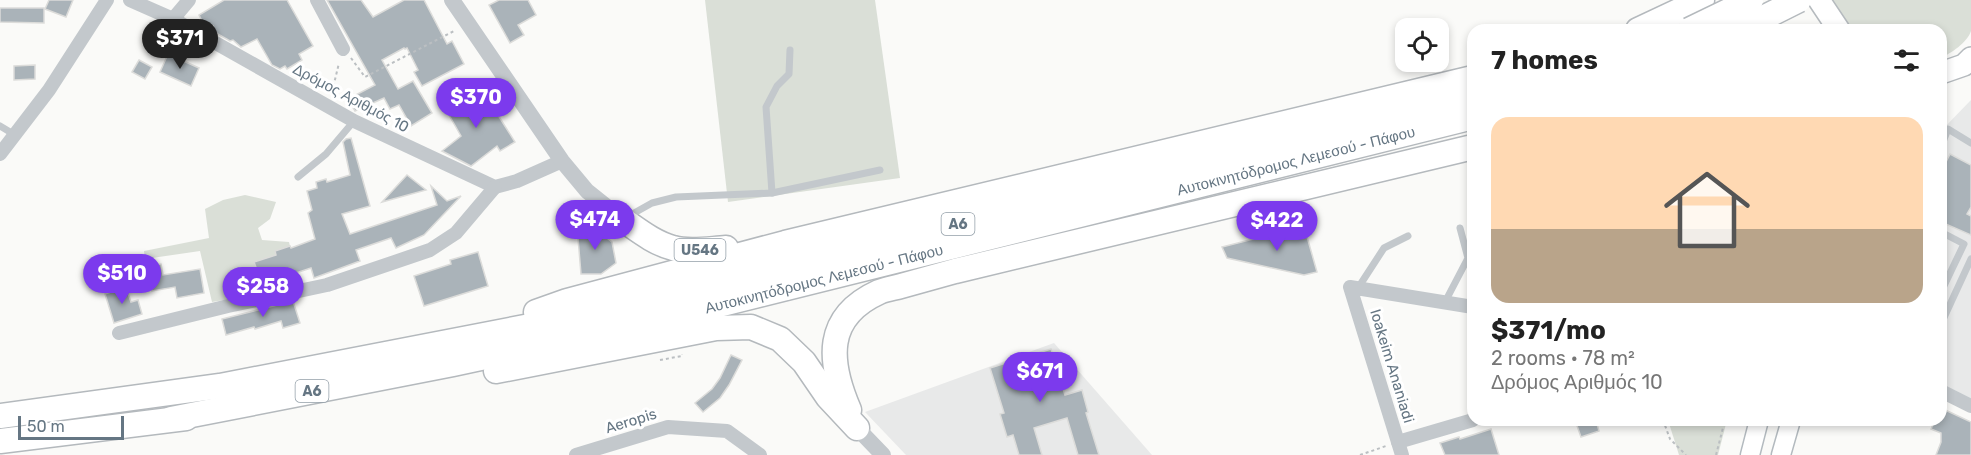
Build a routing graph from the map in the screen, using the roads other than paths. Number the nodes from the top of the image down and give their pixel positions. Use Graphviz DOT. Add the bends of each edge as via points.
graph roads {
  1 [pos="107,0"];
  2 [pos="130,0"];
  3 [pos="189,0"];
  4 [pos="317,0"];
  5 [pos="452,0"];
  6 [pos="1702,0"];
  7 [pos="1751,0"];
  8 [pos="1799,0"];
  9 [pos="1819,0"];
  10 [pos="173,19"];
  11 [pos="1651,24"];
  12 [pos="1701,24"];
  13 [pos="1751,24"];
  14 [pos="1835,24"];
  15 [pos="343,49"];
  16 [pos="790,50"];
  17 [pos="1969,63"];
  18 [pos="1947,71"];
  19 [pos="1467,79"];
  20 [pos="1467,100"];
  21 [pos="1467,118"];
  22 [pos="354,121"];
  23 [pos="0,126"];
  24 [pos="1947,132"];
  25 [pos="15,135"];
  26 [pos="1971,143"];
  27 [pos="1467,148"];
  28 [pos="0,154"];
  29 [pos="562,161"];
  30 [pos="880,170"];
  31 [pos="298,177"];
  32 [pos="495,188"];
  33 [pos="772,193"];
  34 [pos="622,219"];
  35 [pos="1460,228"];
  36 [pos="1947,235"];
  37 [pos="1408,236"];
  38 [pos="785,243"];
  39 [pos="1467,254"];
  40 [pos="1971,259"];
  41 [pos="1467,260"];
  42 [pos="955,271"];
  43 [pos="1947,279"];
  44 [pos="1354,287"];
  45 [pos="1445,302"];
  46 [pos="1467,306"];
  47 [pos="1947,311"];
  48 [pos="666,318"];
  49 [pos="119,333"];
  50 [pos="443,344"];
  51 [pos="1947,394"];
  52 [pos="1971,406"];
  53 [pos="0,416"];
  54 [pos="171,419"];
  55 [pos="1467,422"];
  56 [pos="1757,426"];
  57 [pos="1789,426"];
  58 [pos="857,428"];
  59 [pos="0,441"];
  60 [pos="1400,448"];
  61 [pos="576,455"];
  62 [pos="760,455"];
  63 [pos="883,455"];
  64 [pos="1750,455"];
  65 [pos="1781,455"];
  1 -- 25 [label="street"];
  2 -- 10 [label="street, Δρόμος Αριθμός 10"];
  3 -- 10 [label="street"];
  4 -- 15 [label="street"];
  5 -- 29 [label="street, U546"];
  6 -- 11 [label="highway"];
  7 -- 12 [label="highway, bridge"];
  8 -- 13 [label="highway, bridge"];
  9 -- 14 [label="main road"];
  10 -- 22 [label="street, Δρόμος Αριθμός 10"];
  16 -- 33 [label="lane" via="789,74 766,107"];
  17 -- 18 [label="main road"];
  19 -- 38 [label="highway"];
  20 -- 50 [label="highway, Αυτοκινητόδρομος Λεμεσού - Πάφου / A6" via="577,317"];
  21 -- 48 [label="highway, Αυτοκινητόδρομος Λεμεσού - Πάφου / A6"];
  22 -- 31 [label="lane" via="326,154"];
  22 -- 32 [label="street, Δρόμος Αριθμός 10"];
  23 -- 25 [label="lane"];
  24 -- 26 [label="lane"];
  25 -- 28 [label="street"];
  27 -- 42 [label="highway"];
  29 -- 32 [label="street"];
  29 -- 34 [label="street, U546" via="587,191"];
  30 -- 33 [label="lane"];
  32 -- 49 [label="street" via="456,233 430,250 327,285"];
  33 -- 34 [label="lane" via="676,197 652,203"];
  34 -- 38 [label="highway, U546" via="673,248 696,250"];
  35 -- 39 [label="lane"];
  36 -- 43 [label="lane" via="1964,244"];
  37 -- 44 [label="lane" via="1384,248"];
  38 -- 50 [label="highway" via="567,301"];
  40 -- 47 [label="lane"];
  41 -- 45 [label="lane"];
  42 -- 48 [label="highway"];
  42 -- 58 [label="highway" via="879,292 852,308 838,328 833,358 839,388"];
  44 -- 45 [label="street"];
  44 -- 60 [label="street, Ioakeim Ananiadi"];
  45 -- 46 [label="street"];
  48 -- 54 [label="highway, Αυτοκινητόδρομος Λεμεσού - Πάφου / A6"];
  50 -- 53 [label="highway, Αυτοκινητόδρομος Λεμεσού - Πάφου / A6" via="220,386"];
  51 -- 52 [label="street"];
  54 -- 58 [label="highway" via="309,407 716,328 751,327 780,339 796,354"];
  54 -- 59 [label="highway, A6"];
  55 -- 60 [label="street"];
  56 -- 64 [label="main road"];
  57 -- 65 [label="main road"];
  58 -- 63 [label="street"];
  61 -- 62 [label="street, Aeropis" via="668,427 727,431"];
}
